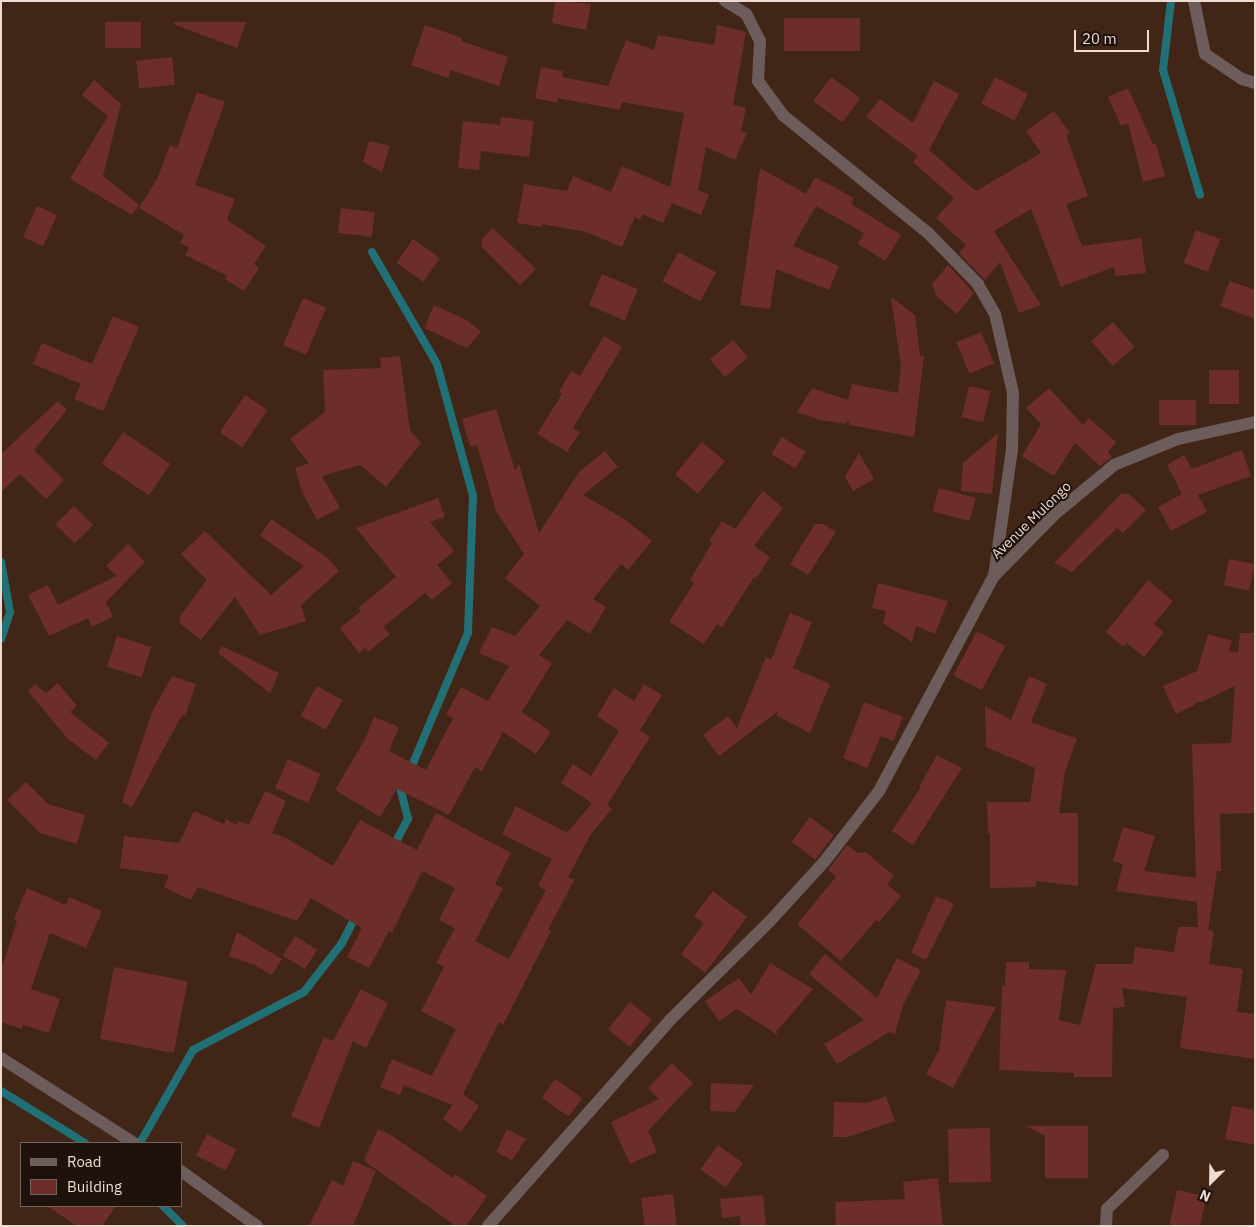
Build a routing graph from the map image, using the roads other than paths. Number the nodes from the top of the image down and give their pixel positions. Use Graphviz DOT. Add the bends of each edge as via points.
graph roads {
  1 [pos="725,1"];
  2 [pos="1194,1"];
  3 [pos="1255,84"];
  4 [pos="1255,422"];
  5 [pos="994,576"];
  6 [pos="1,1058"];
  7 [pos="132,1142"];
  8 [pos="1163,1155"];
  9 [pos="182,1172"];
  10 [pos="257,1226"];
  11 [pos="488,1226"];
  12 [pos="1106,1226"];
  1 -- 5 [label="street" via="746,14 760,41 758,81 783,115 928,233 978,284 995,314 1013,393 1012,449"];
  2 -- 3 [label="street" via="1206,54 1242,79"];
  4 -- 5 [label="street, Avenue Mulongo" via="1178,439 1114,465 1054,514"];
  5 -- 11 [label="street" via="880,791 770,921 664,1027"];
  6 -- 7 [label="street"];
  8 -- 12 [label="street" via="1107,1209"];
  9 -- 10 [label="street"];
}
